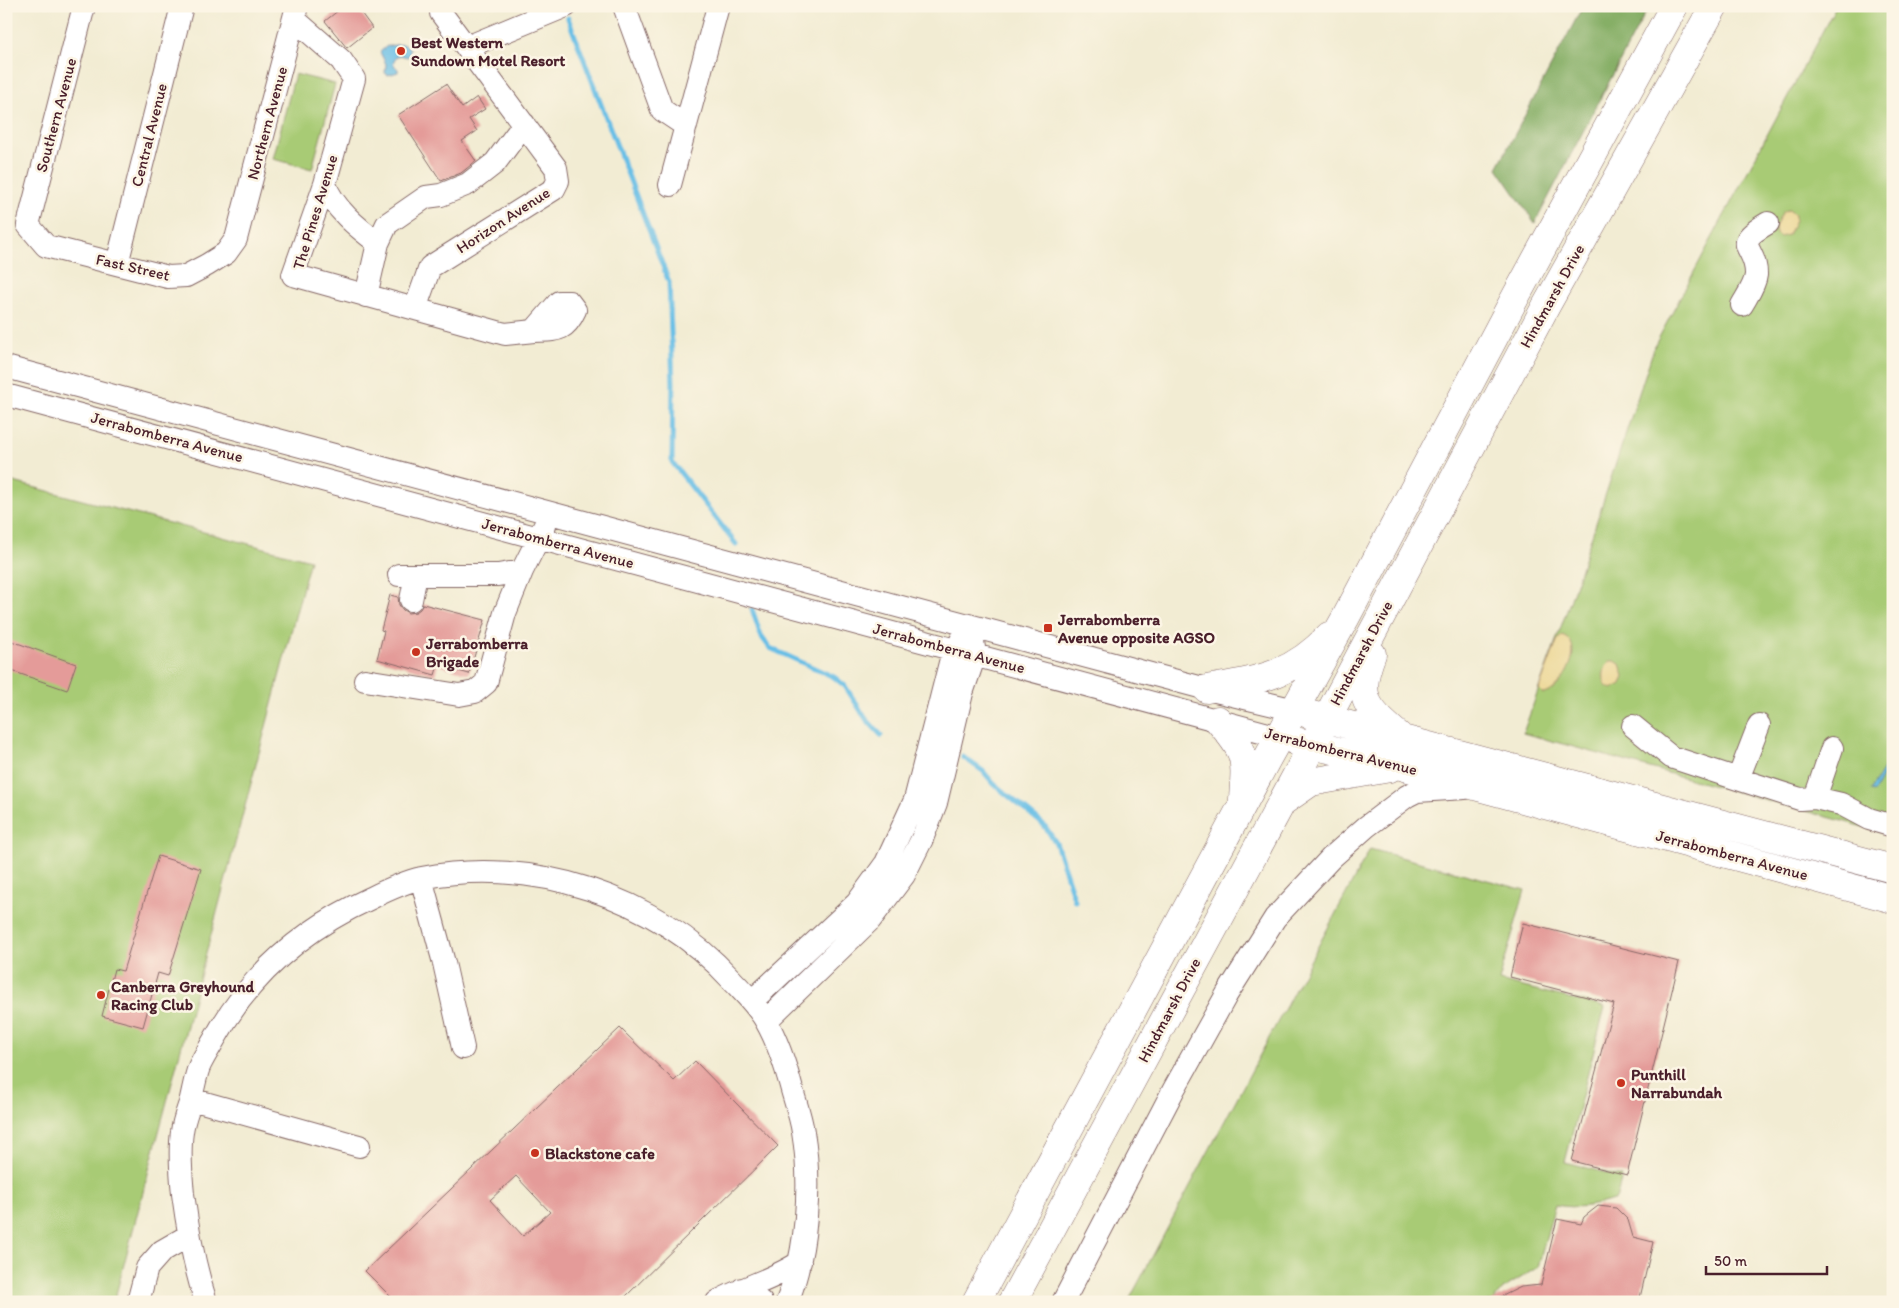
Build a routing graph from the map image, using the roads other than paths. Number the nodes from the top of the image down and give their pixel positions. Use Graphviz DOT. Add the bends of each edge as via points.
graph roads {
  1 [pos="84,6"];
  2 [pos="182,6"];
  3 [pos="566,6"];
  4 [pos="624,6"];
  5 [pos="718,6"];
  6 [pos="1674,6"];
  7 [pos="1714,6"];
  8 [pos="440,8"];
  9 [pos="296,12"];
  10 [pos="467,47"];
  11 [pos="524,124"];
  12 [pos="686,126"];
  13 [pos="325,184"];
  14 [pos="670,184"];
  15 [pos="1768,223"];
  16 [pos="28,225"];
  17 [pos="236,239"];
  18 [pos="378,243"];
  19 [pos="117,264"];
  20 [pos="366,296"];
  21 [pos="1742,305"];
  22 [pos="416,309"];
  23 [pos="534,331"];
  24 [pos="6,367"];
  25 [pos="6,394"];
  26 [pos="550,513"];
  27 [pos="540,538"];
  28 [pos="1408,564"];
  29 [pos="522,571"];
  30 [pos="411,600"];
  31 [pos="924,613"];
  32 [pos="1346,617"];
  33 [pos="970,625"];
  34 [pos="918,640"];
  35 [pos="965,652"];
  36 [pos="365,680"];
  37 [pos="1208,689"];
  38 [pos="1295,710"];
  39 [pos="1326,719"];
  40 [pos="1218,720"];
  41 [pos="1759,725"];
  42 [pos="1633,726"];
  43 [pos="1280,737"];
  44 [pos="1403,739"];
  45 [pos="1313,745"];
  46 [pos="1832,748"];
  47 [pos="1401,766"];
  48 [pos="1738,779"];
  49 [pos="1478,787"];
  50 [pos="1815,798"];
  51 [pos="1282,802"];
  52 [pos="1243,806"];
  53 [pos="1893,826"];
  54 [pos="1750,832"];
  55 [pos="1808,848"];
  56 [pos="1773,864"];
  57 [pos="1893,869"];
  58 [pos="421,878"];
  59 [pos="1893,899"];
  60 [pos="752,1001"];
  61 [pos="766,1022"];
  62 [pos="463,1048"];
  63 [pos="190,1100"];
  64 [pos="359,1146"];
  65 [pos="188,1236"];
  66 [pos="800,1262"];
  67 [pos="742,1289"];
  68 [pos="138,1302"];
  69 [pos="206,1302"];
  70 [pos="717,1302"];
  71 [pos="761,1302"];
  72 [pos="787,1302"];
  73 [pos="976,1302"];
  74 [pos="1012,1302"];
  75 [pos="1063,1302"];
  1 -- 16 [label="street, Southern Avenue"];
  2 -- 19 [label="street, Central Avenue"];
  3 -- 10 [label="street"];
  4 -- 12 [label="street" via="662,110"];
  5 -- 12 [label="street"];
  6 -- 32 [label="main road, Hindmarsh Drive"];
  7 -- 28 [label="main road, Hindmarsh Drive" via="1546,306"];
  8 -- 10 [label="street, Horizon Avenue"];
  9 -- 13 [label="street, The Pines Avenue" via="341,60 354,79"];
  9 -- 17 [label="street, Northern Avenue"];
  10 -- 11 [label="street, Horizon Avenue"];
  11 -- 18 [label="street" via="495,163 468,184 441,195 426,197 387,224"];
  11 -- 22 [label="street, Horizon Avenue" via="556,168 558,181 554,189 430,267"];
  12 -- 14 [label="street"];
  13 -- 18 [label="street" via="329,196 360,230"];
  13 -- 20 [label="street, The Pines Avenue" via="293,275"];
  15 -- 21 [label="street" via="1748,238 1756,277"];
  16 -- 19 [label="street, Fast Street" via="46,246"];
  17 -- 19 [label="street, Fast Street" via="226,253 186,276 168,277"];
  18 -- 20 [label="street"];
  20 -- 22 [label="street, The Pines Avenue"];
  22 -- 23 [label="street, The Pines Avenue" via="504,334"];
  24 -- 26 [label="street, Jerrabomberra Avenue"];
  25 -- 27 [label="street, Jerrabomberra Avenue"];
  26 -- 27 [label="street"];
  26 -- 31 [label="street, Jerrabomberra Avenue"];
  27 -- 29 [label="street"];
  27 -- 34 [label="street, Jerrabomberra Avenue"];
  28 -- 39 [label="main road, Hindmarsh Drive"];
  28 -- 44 [label="main road" via="1363,681 1365,696 1373,712"];
  29 -- 30 [label="street" via="498,575 408,575"];
  29 -- 36 [label="street" via="506,612 486,684 476,692 459,695"];
  31 -- 33 [label="street, Jerrabomberra Avenue"];
  31 -- 34 [label="street"];
  32 -- 37 [label="main road" via="1308,655 1281,672 1259,680"];
  32 -- 38 [label="main road, Hindmarsh Drive"];
  33 -- 35 [label="street"];
  33 -- 37 [label="street, Jerrabomberra Avenue"];
  34 -- 35 [label="street, Jerrabomberra Avenue"];
  35 -- 40 [label="street, Jerrabomberra Avenue"];
  35 -- 60 [label="street" via="950,661 915,800 886,863 857,903"];
  35 -- 61 [label="street" via="962,693 936,804 904,875 870,920"];
  37 -- 38 [label="street, Jerrabomberra Avenue"];
  38 -- 39 [label="main road, Jerrabomberra Avenue"];
  38 -- 43 [label="main road, Hindmarsh Drive"];
  39 -- 44 [label="main road, Jerrabomberra Avenue"];
  39 -- 45 [label="main road, Hindmarsh Drive"];
  40 -- 43 [label="street, Jerrabomberra Avenue"];
  40 -- 52 [label="main road" via="1233,737 1244,758"];
  41 -- 48 [label="street"];
  42 -- 48 [label="street" via="1671,757"];
  43 -- 45 [label="main road, Jerrabomberra Avenue"];
  43 -- 52 [label="main road, Hindmarsh Drive"];
  44 -- 54 [label="main road, Jerrabomberra Avenue"];
  45 -- 47 [label="main road, Jerrabomberra Avenue"];
  45 -- 51 [label="main road, Hindmarsh Drive"];
  46 -- 50 [label="street"];
  47 -- 49 [label="main road, Jerrabomberra Avenue"];
  47 -- 51 [label="main road" via="1311,782"];
  48 -- 50 [label="street" via="1800,799"];
  49 -- 56 [label="main road, Jerrabomberra Avenue"];
  49 -- 75 [label="street" via="1417,791 1407,796 1331,858 1275,918 1184,1072"];
  50 -- 53 [label="street" via="1841,804 1869,819"];
  51 -- 74 [label="main road, Hindmarsh Drive"];
  52 -- 73 [label="main road, Hindmarsh Drive"];
  54 -- 55 [label="main road, Jerrabomberra Avenue"];
  54 -- 56 [label="main road"];
  55 -- 56 [label="main road"];
  55 -- 57 [label="main road, Jerrabomberra Avenue"];
  56 -- 59 [label="main road, Jerrabomberra Avenue"];
  58 -- 60 [label="street" via="472,872 510,873 552,879 628,903 686,938"];
  58 -- 62 [label="street"];
  58 -- 63 [label="street" via="352,906 277,957 247,990 222,1025 200,1065"];
  60 -- 61 [label="street"];
  61 -- 66 [label="street" via="789,1081 804,1134 806,1197"];
  63 -- 64 [label="street"];
  63 -- 65 [label="street" via="182,1132 180,1169"];
  65 -- 68 [label="street" via="162,1251 146,1268"];
  65 -- 69 [label="street"];
  66 -- 67 [label="street" via="789,1270"];
  66 -- 72 [label="street"];
  67 -- 70 [label="street"];
  67 -- 71 [label="street"];
}
